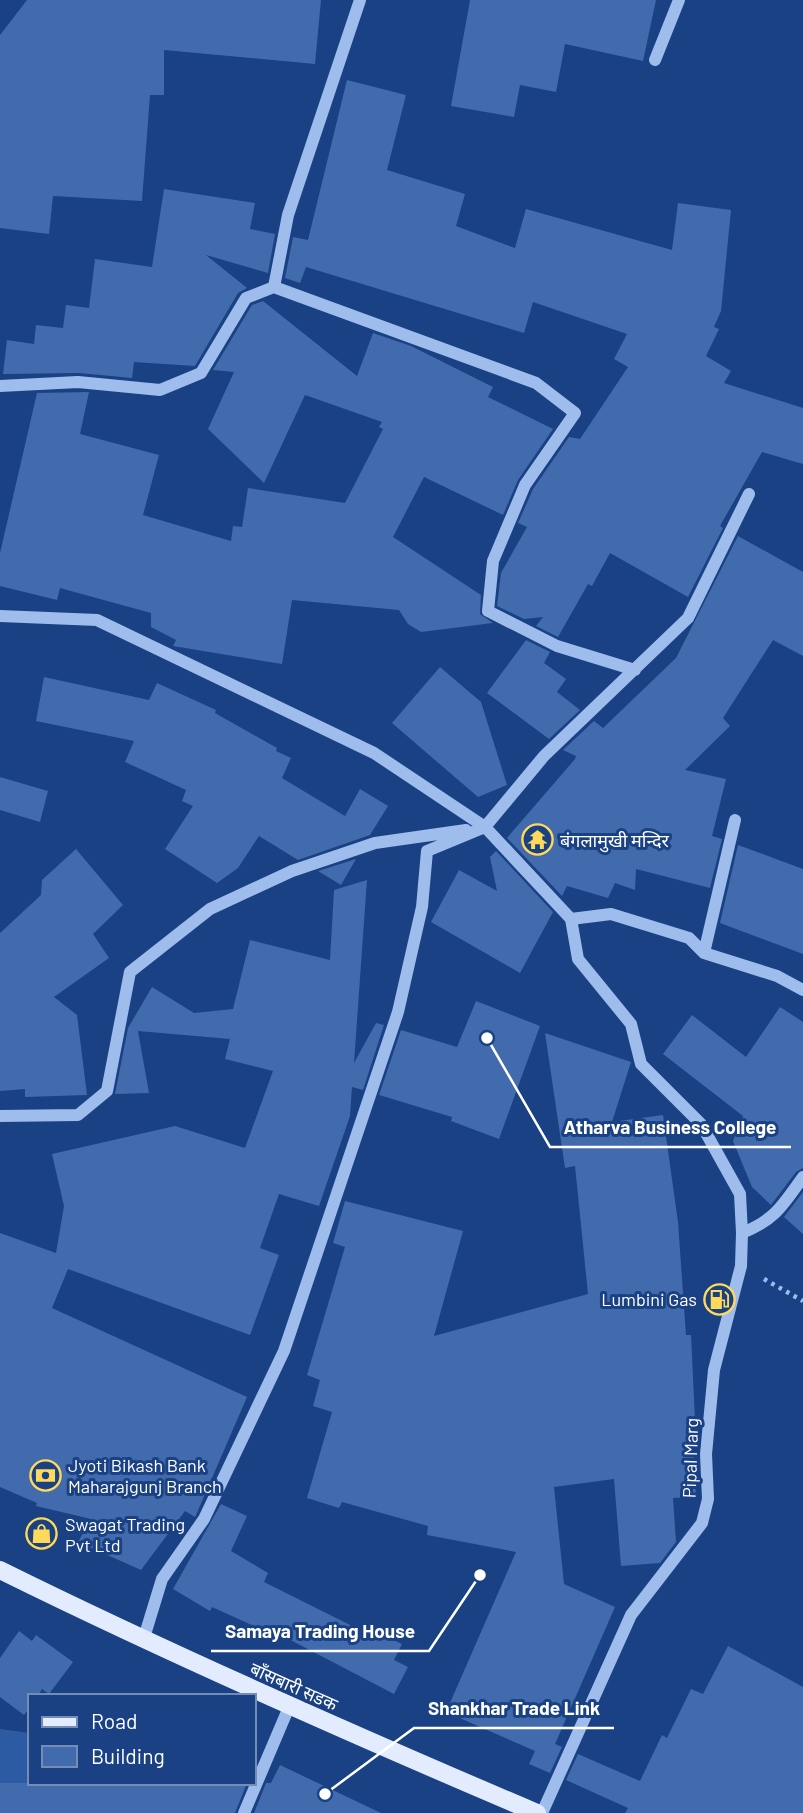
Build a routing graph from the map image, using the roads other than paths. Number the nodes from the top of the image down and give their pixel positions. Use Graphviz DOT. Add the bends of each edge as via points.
graph roads {
  1 [pos="360,0"];
  2 [pos="679,0"];
  3 [pos="655,60"];
  4 [pos="274,287"];
  5 [pos="0,386"];
  6 [pos="748,494"];
  7 [pos="0,616"];
  8 [pos="635,670"];
  9 [pos="734,820"];
  10 [pos="485,827"];
  11 [pos="571,919"];
  12 [pos="704,953"];
  13 [pos="803,990"];
  14 [pos="0,1116"];
  15 [pos="803,1177"];
  16 [pos="742,1233"];
  17 [pos="0,1570"];
  18 [pos="143,1641"];
  19 [pos="289,1707"];
  20 [pos="256,1785"];
  21 [pos="256,1785"];
  22 [pos="244,1813"];
  23 [pos="540,1813"];
  1 -- 4 [label="street" via="288,215"];
  2 -- 3 [label="street"];
  4 -- 5 [label="street" via="246,298 201,373 160,390 78,382"];
  4 -- 8 [label="street" via="536,383 576,412 525,485 494,561 488,611 557,646"];
  6 -- 8 [label="street" via="688,618"];
  7 -- 10 [label="street" via="97,620 374,753"];
  8 -- 10 [label="street" via="544,756"];
  9 -- 12 [label="street"];
  10 -- 11 [label="street"];
  10 -- 14 [label="street" via="375,843 292,871 210,909 130,972 107,1091 78,1115"];
  10 -- 18 [label="street" via="427,851 422,908 398,1012 284,1351 204,1520 162,1579"];
  11 -- 12 [label="street" via="611,914 689,938"];
  11 -- 16 [label="street, Pipal Marg" via="578,959 631,1024 641,1064 701,1124 740,1194"];
  12 -- 13 [label="street" via="777,976"];
  15 -- 16 [label="street" via="778,1213"];
  16 -- 23 [label="street, Pipal Marg" via="741,1266 714,1370 706,1454 708,1499 702,1523 631,1615"];
  17 -- 18 [label="main road, बाँसबारी सडक"];
  18 -- 19 [label="main road, बाँसबारी सडक"];
  19 -- 20 [label="street"];
  19 -- 23 [label="main road, बाँसबारी सडक"];
  21 -- 22 [label="street"];
}
